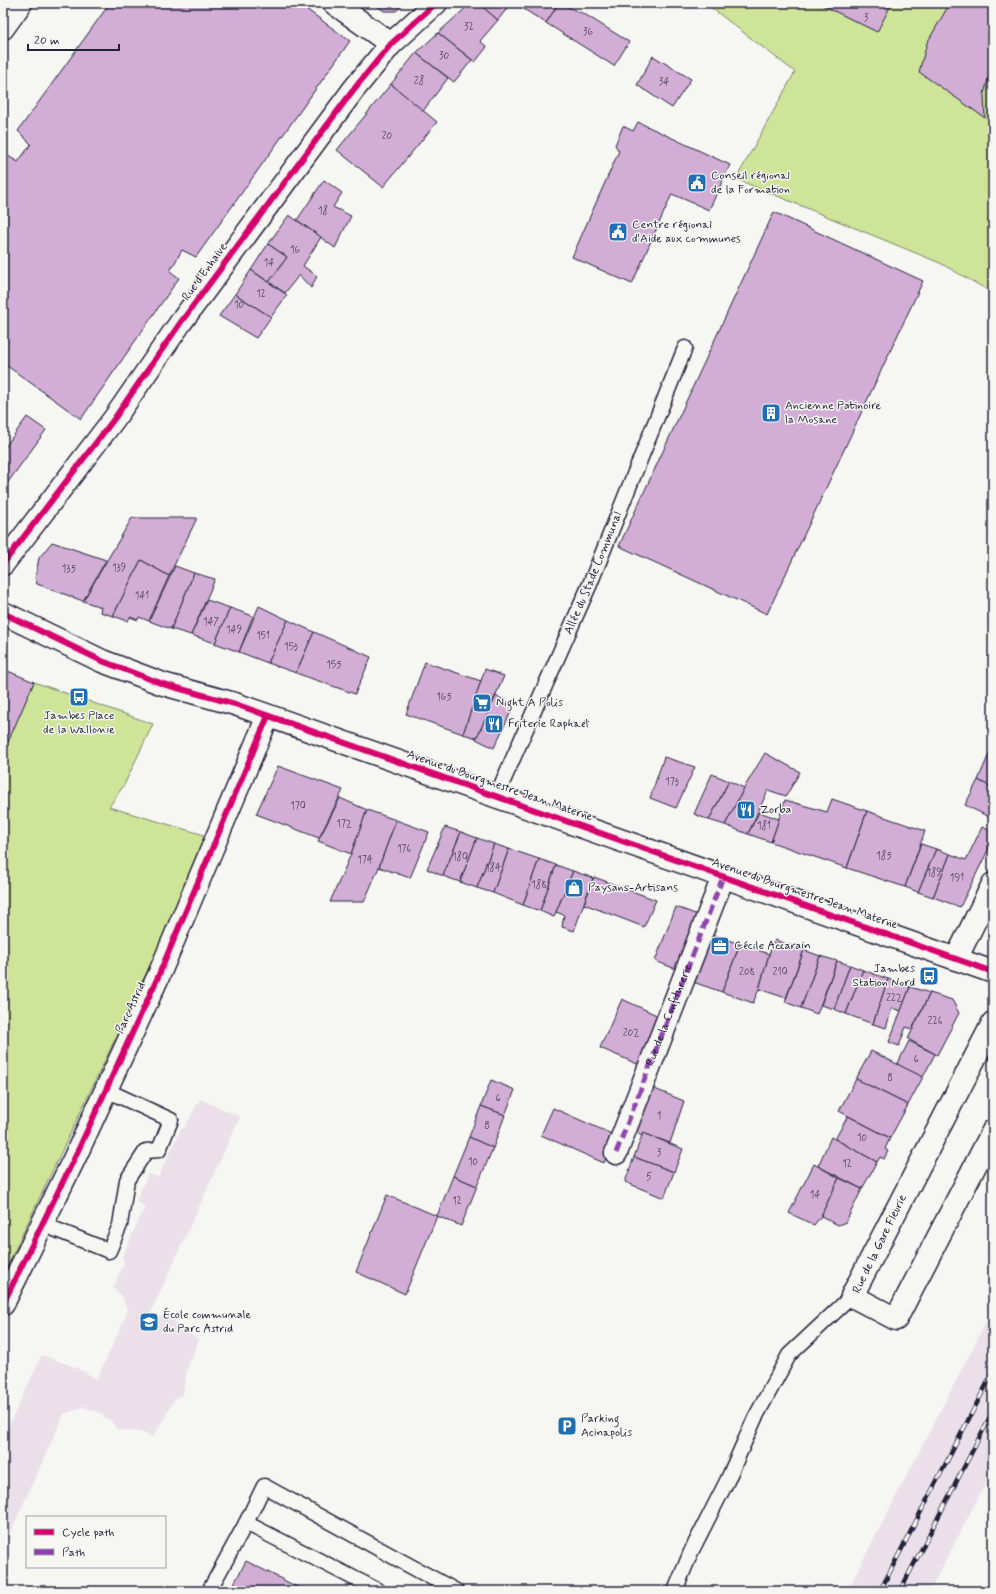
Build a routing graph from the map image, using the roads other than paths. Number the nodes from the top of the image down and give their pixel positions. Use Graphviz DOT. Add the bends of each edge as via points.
graph roads {
  1 [pos="21,3"];
  2 [pos="334,3"];
  3 [pos="436,3"];
  4 [pos="3,28"];
  5 [pos="391,44"];
  6 [pos="685,348"];
  7 [pos="3,564"];
  8 [pos="3,613"];
  9 [pos="268,716"];
  10 [pos="496,796"];
  11 [pos="723,877"];
  12 [pos="993,884"];
  13 [pos="956,959"];
  14 [pos="993,972"];
  15 [pos="993,1023"];
  16 [pos="106,1090"];
  17 [pos="993,1130"];
  18 [pos="616,1153"];
  19 [pos="42,1224"];
  20 [pos="852,1296"];
  21 [pos="3,1304"];
  22 [pos="246,1523"];
  23 [pos="209,1591"];
  24 [pos="379,1591"];
  25 [pos="456,1591"];
  26 [pos="675,1591"];
  1 -- 4 [label="street"];
  2 -- 5 [label="street"];
  3 -- 5 [label="street, Rue d'Enhaive"];
  5 -- 7 [label="street, Rue d'Enhaive" via="354,88 181,322 114,419"];
  6 -- 10 [label="lane, Allée du Stade Communal" via="590,584"];
  8 -- 9 [label="street, Avenue du Bourgmestre Jean Materne" via="102,661 163,684"];
  9 -- 10 [label="street, Avenue du Bourgmestre Jean Materne"];
  9 -- 16 [label="street, Parc Astrid" via="158,977"];
  10 -- 11 [label="street, Avenue du Bourgmestre Jean Materne"];
  11 -- 13 [label="street, Avenue du Bourgmestre Jean Materne"];
  11 -- 18 [label="street, Rue de la Confiturerie"];
  12 -- 13 [label="street"];
  13 -- 14 [label="street, Avenue du Bourgmestre Jean Materne"];
  15 -- 20 [label="street, Rue de la Gare Fleurie"];
  16 -- 19 [label="street, Parc Astrid"];
  16 -- 19 [label="lane" via="171,1120 159,1150 146,1150 127,1180 120,1225 109,1250"];
  17 -- 20 [label="street, Rue de la Gare Fleurie" via="896,1319"];
  19 -- 21 [label="street, Parc Astrid"];
  20 -- 26 [label="lane" via="789,1355 755,1418"];
  22 -- 23 [label="lane"];
  22 -- 24 [label="lane"];
  22 -- 25 [label="lane" via="264,1486"];
}
